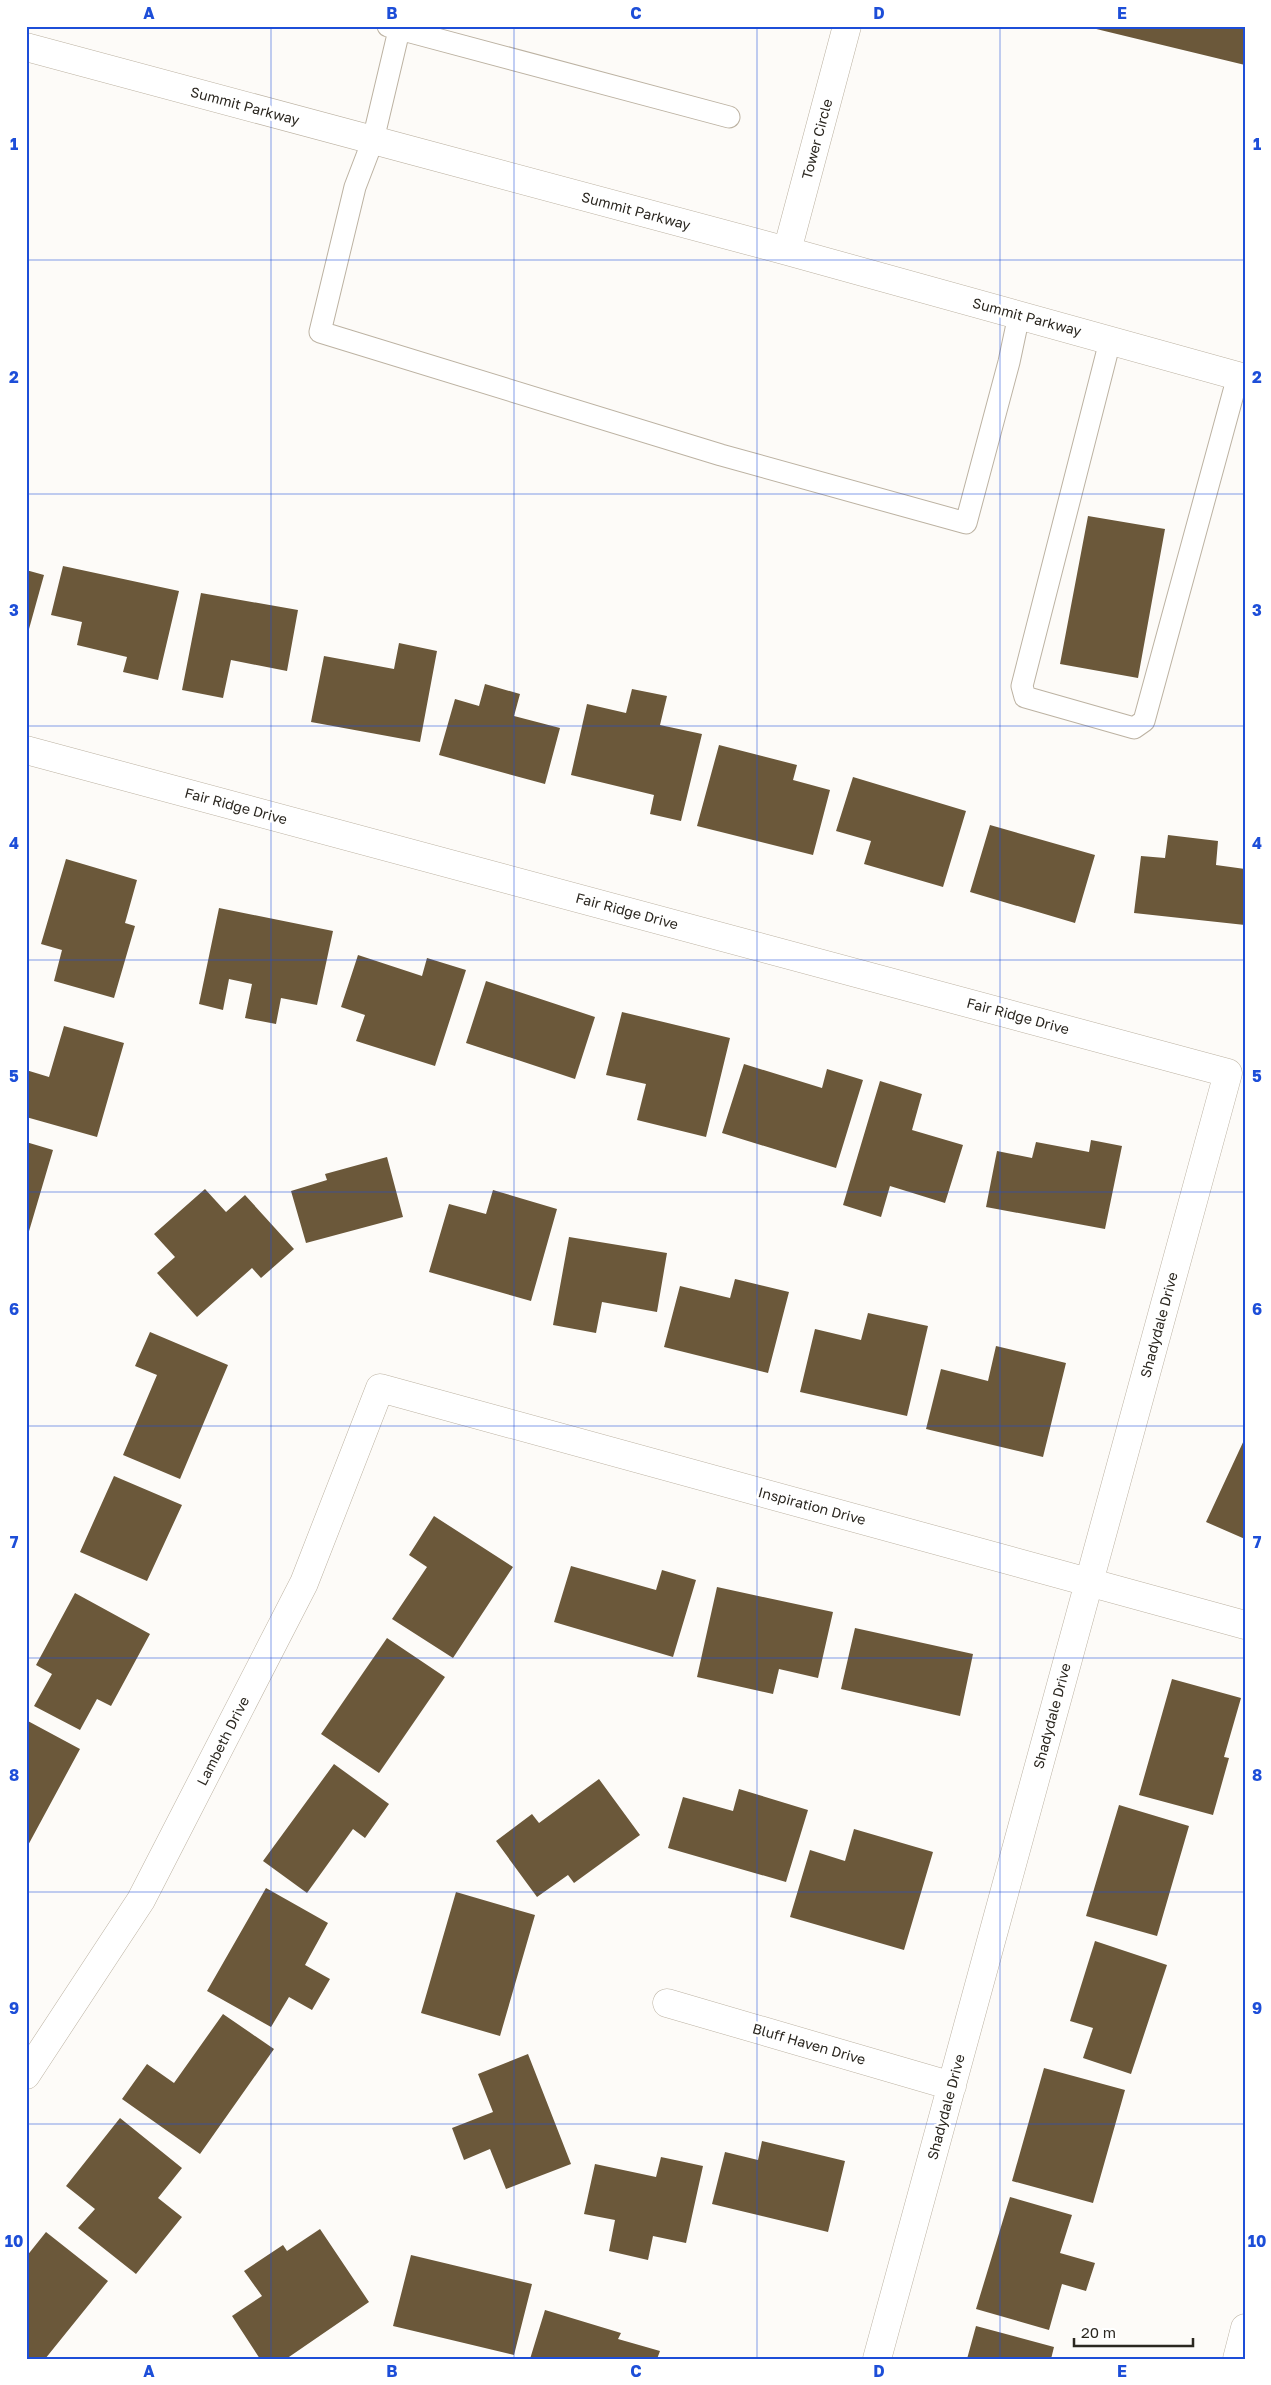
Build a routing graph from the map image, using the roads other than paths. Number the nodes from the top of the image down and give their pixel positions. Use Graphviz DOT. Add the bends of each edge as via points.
graph roads {
  1 [pos="847,26"];
  2 [pos="396,27"];
  3 [pos="26,47"];
  4 [pos="729,117"];
  5 [pos="373,140"];
  6 [pos="787,251"];
  7 [pos="1019,315"];
  8 [pos="1110,340"];
  9 [pos="1241,377"];
  10 [pos="26,750"];
  11 [pos="1228,1073"];
  12 [pos="380,1388"];
  13 [pos="1089,1582"];
  14 [pos="1245,1625"];
  15 [pos="667,2003"];
  16 [pos="26,2075"];
  17 [pos="952,2086"];
  18 [pos="1245,2328"];
  19 [pos="877,2359"];
  20 [pos="1236,2359"];
  1 -- 6 [label="street, Tower Circle"];
  2 -- 4 [label="lane"];
  2 -- 5 [label="lane"];
  3 -- 5 [label="street, Summit Parkway"];
  5 -- 6 [label="street, Summit Parkway"];
  5 -- 7 [label="lane" via="355,187 320,332 721,455 966,523"];
  6 -- 7 [label="street, Summit Parkway"];
  7 -- 8 [label="street, Summit Parkway"];
  8 -- 9 [label="street, Summit Parkway"];
  8 -- 9 [label="lane" via="1022,686 1025,697 1116,723 1134,728 1144,721"];
  10 -- 11 [label="street, Fair Ridge Drive"];
  11 -- 13 [label="street, Shadydale Drive"];
  12 -- 13 [label="street, Inspiration Drive"];
  12 -- 16 [label="street, Lambeth Drive" via="304,1583 141,1900"];
  13 -- 14 [label="street, Inspiration Drive"];
  13 -- 17 [label="street, Shadydale Drive"];
  15 -- 17 [label="street, Bluff Haven Drive"];
  17 -- 19 [label="street, Shadydale Drive"];
  18 -- 20 [label="street"];
}
